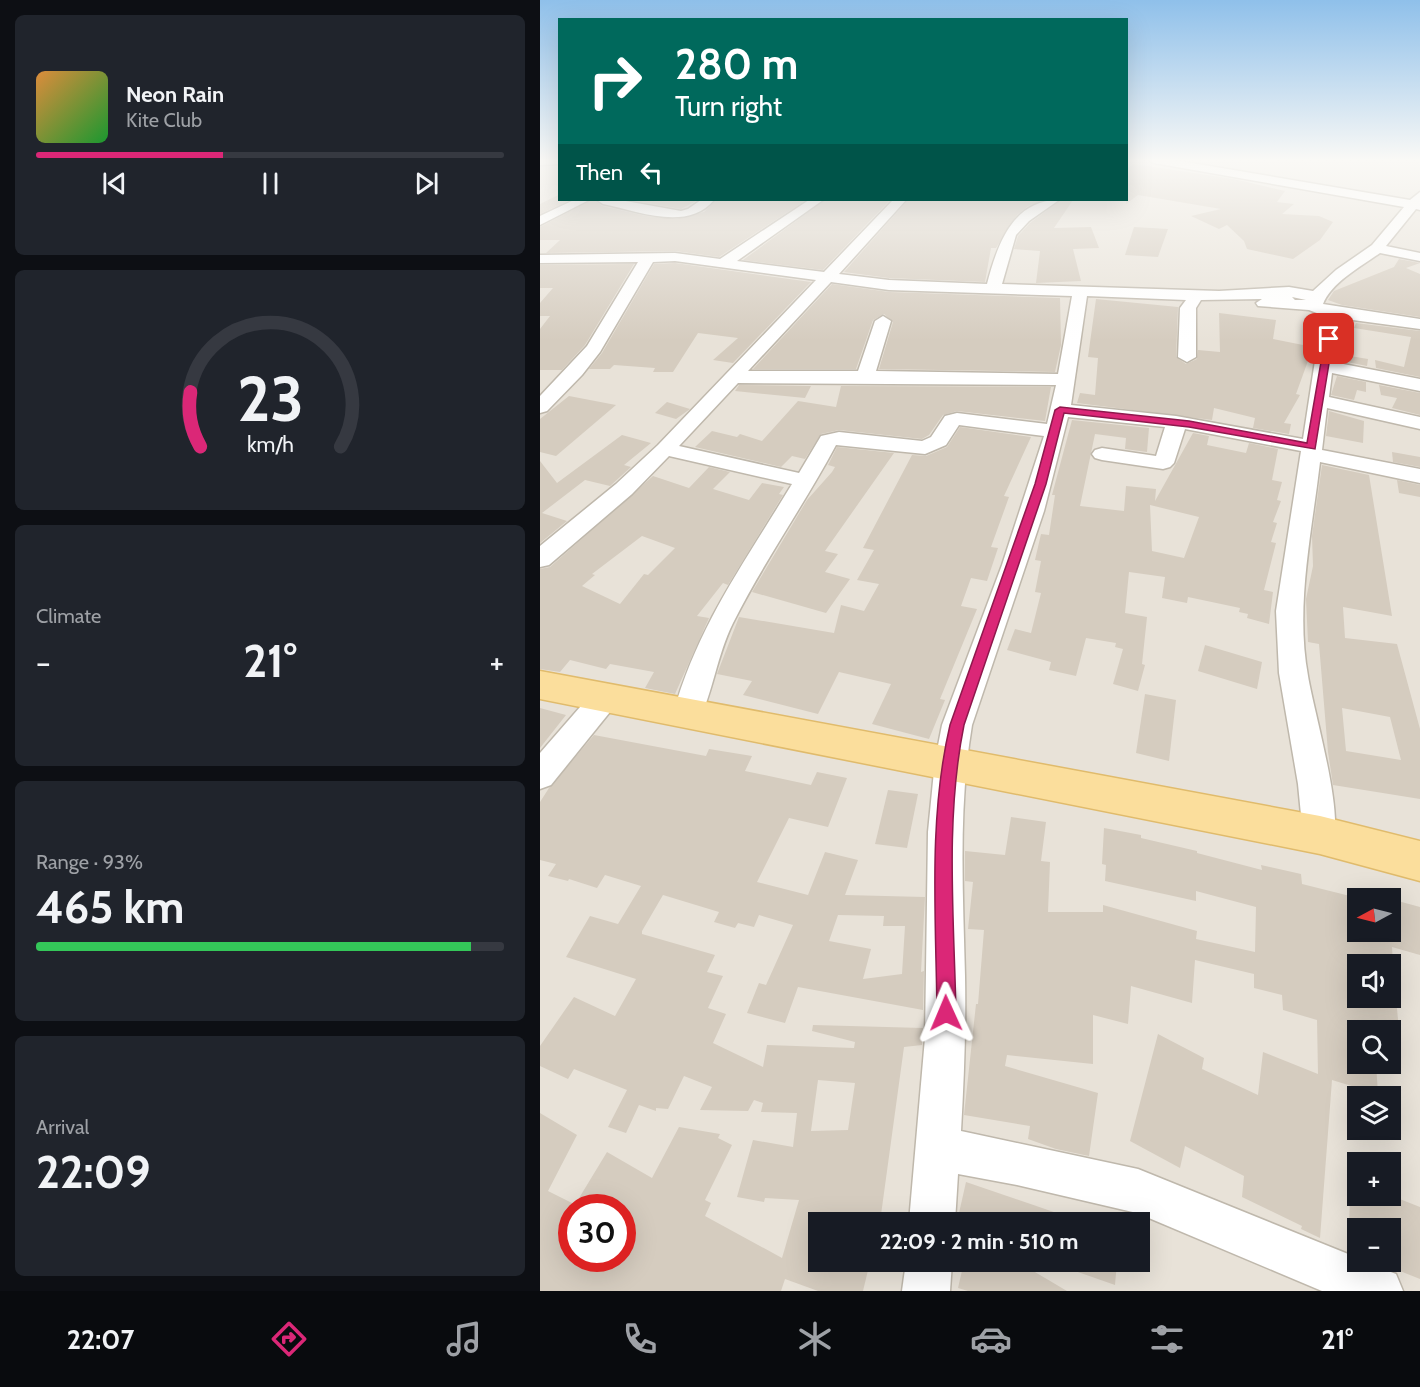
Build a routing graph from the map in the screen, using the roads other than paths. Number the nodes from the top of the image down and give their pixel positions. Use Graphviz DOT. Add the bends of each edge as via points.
graph roads {
  1 [pos="787,220"];
  2 [pos="881,220"];
  3 [pos="1022,220"];
  4 [pos="1402,220"];
  5 [pos="1377,248"];
  6 [pos="648,257"];
  7 [pos="1420,257"];
  8 [pos="540,259"];
  9 [pos="725,262"];
  10 [pos="1341,273"];
  11 [pos="825,278"];
  12 [pos="993,289"];
  13 [pos="1080,291"];
  14 [pos="1196,296"];
  15 [pos="1291,296"];
  16 [pos="1314,302"];
  17 [pos="1331,312"];
  18 [pos="883,321"];
  19 [pos="1420,324"];
  20 [pos="1187,357"];
  21 [pos="1324,366"];
  22 [pos="735,377"];
  23 [pos="865,377"];
  24 [pos="1066,380"];
  25 [pos="1420,385"];
  26 [pos="1318,400"];
  27 [pos="540,407"];
  28 [pos="1057,420"];
  29 [pos="1176,422"];
  30 [pos="1420,423"];
  31 [pos="665,449"];
  32 [pos="1311,451"];
  33 [pos="1102,454"];
  34 [pos="1420,476"];
  35 [pos="806,481"];
  36 [pos="540,560"];
  37 [pos="540,686"];
  38 [pos="604,699"];
  39 [pos="688,714"];
  40 [pos="948,764"];
  41 [pos="540,775"];
  42 [pos="1320,835"];
  43 [pos="1420,861"];
  44 [pos="937,1149"];
  45 [pos="933,1212"];
  46 [pos="928,1272"];
  47 [pos="926,1291"];
  48 [pos="1379,1291"];
  1 -- 9 [label="street"];
  2 -- 11 [label="street"];
  3 -- 12 [label="street" via="1007,234"];
  4 -- 5 [label="street"];
  5 -- 7 [label="street"];
  5 -- 10 [label="street"];
  6 -- 8 [label="street"];
  6 -- 9 [label="street"];
  6 -- 27 [label="street" via="594,348"];
  9 -- 11 [label="street"];
  10 -- 15 [label="street"];
  10 -- 16 [label="street"];
  11 -- 12 [label="street"];
  11 -- 22 [label="street"];
  12 -- 13 [label="street"];
  13 -- 14 [label="street"];
  13 -- 24 [label="street"];
  14 -- 15 [label="street"];
  14 -- 20 [label="street" via="1188,308"];
  15 -- 16 [label="street"];
  16 -- 17 [label="street"];
  17 -- 19 [label="street"];
  17 -- 21 [label="street"];
  18 -- 23 [label="street"];
  21 -- 25 [label="street"];
  21 -- 26 [label="street"];
  22 -- 23 [label="street"];
  22 -- 31 [label="street"];
  23 -- 24 [label="street"];
  24 -- 28 [label="street"];
  26 -- 30 [label="street"];
  26 -- 32 [label="street"];
  28 -- 29 [label="street"];
  28 -- 35 [label="street" via="952,420 939,441 925,448 832,438"];
  28 -- 40 [label="street" via="1033,506 957,725"];
  29 -- 32 [label="street"];
  29 -- 33 [label="street" via="1163,463"];
  31 -- 35 [label="street"];
  31 -- 36 [label="street"];
  32 -- 34 [label="street"];
  32 -- 42 [label="street" via="1289,611 1289,637"];
  35 -- 39 [label="street" via="720,624 700,670"];
  37 -- 38 [label="main road"];
  38 -- 39 [label="main road"];
  38 -- 41 [label="street"];
  39 -- 40 [label="main road"];
  40 -- 42 [label="main road"];
  40 -- 44 [label="street" via="944,838 946,1013"];
  42 -- 43 [label="main road"];
  44 -- 45 [label="street"];
  44 -- 48 [label="street" via="1138,1191"];
  46 -- 47 [label="street"];
}
